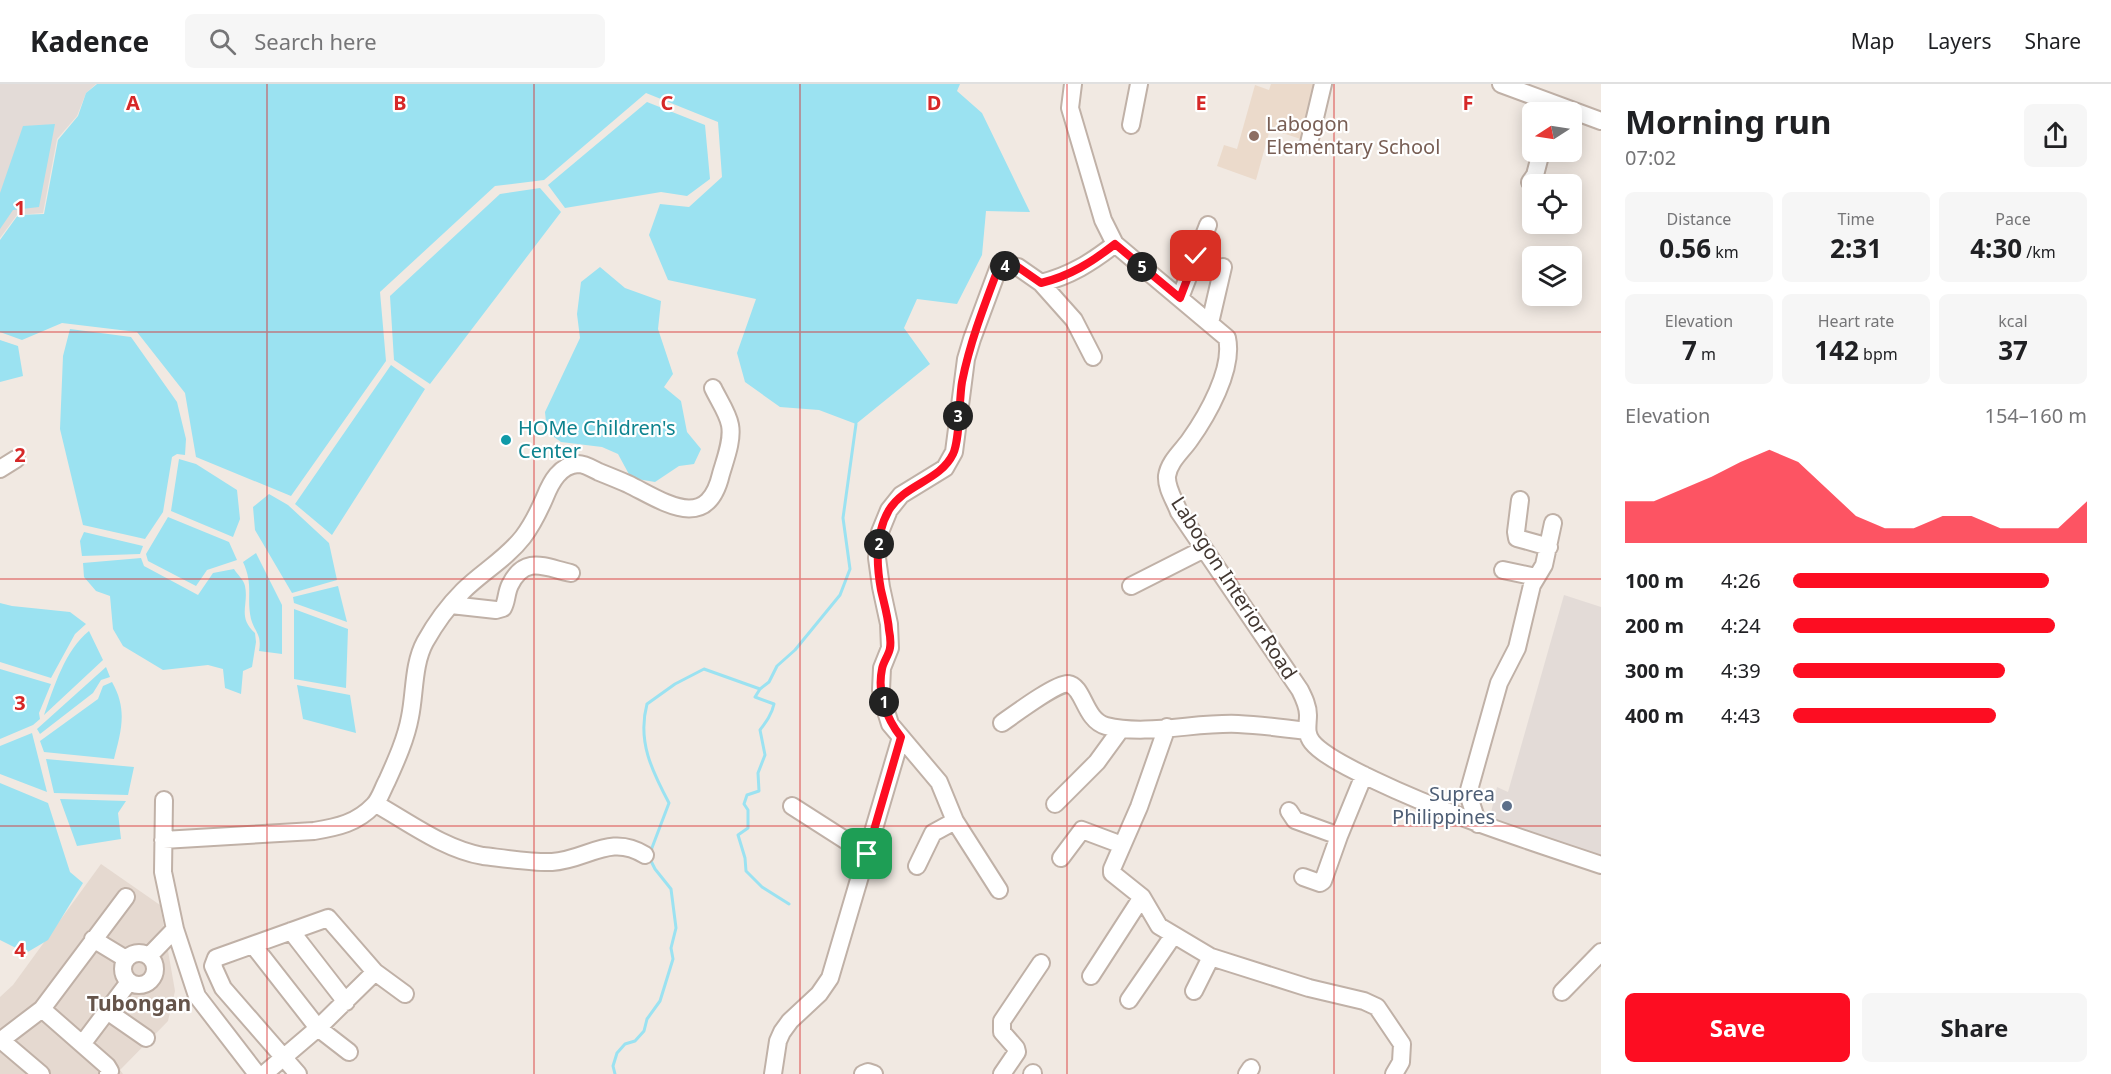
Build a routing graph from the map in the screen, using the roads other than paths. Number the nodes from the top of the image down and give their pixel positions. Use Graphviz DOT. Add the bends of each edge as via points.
graph roads {
  1 [pos="1073,84"];
  2 [pos="1139,84"];
  3 [pos="1323,84"];
  4 [pos="1502,84"];
  5 [pos="1541,102"];
  6 [pos="1582,116"];
  7 [pos="1601,121"];
  8 [pos="1131,125"];
  9 [pos="1309,143"];
  10 [pos="1208,225"];
  11 [pos="1115,244"];
  12 [pos="1223,267"];
  13 [pos="1041,283"];
  14 [pos="1180,298"];
  15 [pos="1210,323"];
  16 [pos="1093,357"];
  17 [pos="713,388"];
  18 [pos="16,459"];
  19 [pos="0,469"];
  20 [pos="1520,500"];
  21 [pos="1553,523"];
  22 [pos="1549,547"];
  23 [pos="1204,549"];
  24 [pos="1503,570"];
  25 [pos="571,573"];
  26 [pos="1536,577"];
  27 [pos="1131,585"];
  28 [pos="451,605"];
  29 [pos="1002,723"];
  30 [pos="1167,728"];
  31 [pos="1121,729"];
  32 [pos="1307,731"];
  33 [pos="901,737"];
  34 [pos="1364,775"];
  35 [pos="164,800"];
  36 [pos="376,804"];
  37 [pos="1055,804"];
  38 [pos="792,806"];
  39 [pos="1289,811"];
  40 [pos="956,821"];
  41 [pos="1478,824"];
  42 [pos="1339,836"];
  43 [pos="163,840"];
  44 [pos="1122,845"];
  45 [pos="867,854"];
  46 [pos="645,855"];
  47 [pos="1061,858"];
  48 [pos="1601,865"];
  49 [pos="917,866"];
  50 [pos="1303,878"];
  51 [pos="999,890"];
  52 [pos="126,897"];
  53 [pos="1142,897"];
  54 [pos="175,929"];
  55 [pos="291,931"];
  56 [pos="1173,936"];
  57 [pos="93,939"];
  58 [pos="253,945"];
  59 [pos="1601,952"];
  60 [pos="149,956"];
  61 [pos="1211,957"];
  62 [pos="126,959"];
  63 [pos="1041,963"];
  64 [pos="375,972"];
  65 [pos="1091,976"];
  66 [pos="129,982"];
  67 [pos="1194,991"];
  68 [pos="1562,992"];
  69 [pos="405,994"];
  70 [pos="1129,1000"];
  71 [pos="346,1002"];
  72 [pos="42,1010"];
  73 [pos="107,1011"];
  74 [pos="318,1028"];
  75 [pos="146,1038"];
  76 [pos="0,1041"];
  77 [pos="82,1043"];
  78 [pos="348,1052"];
  79 [pos="282,1058"];
  80 [pos="254,1072"];
  81 [pos="41,1074"];
  82 [pos="109,1074"];
  83 [pos="298,1074"];
  84 [pos="772,1074"];
  85 [pos="863,1074"];
  86 [pos="874,1074"];
  87 [pos="1002,1074"];
  88 [pos="1394,1074"];
  1 -- 11 [label="street, Labogon Interior Road" via="1070,108 1103,220"];
  2 -- 8 [label="street"];
  3 -- 9 [label="street"];
  4 -- 5 [label="street"];
  6 -- 7 [label="street"];
  10 -- 14 [label="street"];
  11 -- 13 [label="street" via="1074,272"];
  11 -- 14 [label="street, Labogon Interior Road"];
  12 -- 15 [label="street"];
  13 -- 16 [label="street" via="1074,320"];
  13 -- 33 [label="street" via="1018,267 998,269 966,359 954,452 945,468 901,495 889,510 880,532 877,558 890,648 882,668 882,690 890,724"];
  14 -- 15 [label="street, Labogon Interior Road"];
  15 -- 23 [label="street, Labogon Interior Road" via="1227,338 1226,373 1167,476 1179,512"];
  17 -- 28 [label="street" via="730,425 718,486 709,500 690,509 676,508 580,464 569,466 556,477 538,513 507,555"];
  18 -- 19 [label="street"];
  20 -- 22 [label="street" via="1517,538"];
  21 -- 22 [label="street"];
  22 -- 26 [label="street"];
  23 -- 27 [label="street"];
  23 -- 32 [label="street, Labogon Interior Road" via="1300,690 1306,702"];
  24 -- 26 [label="street"];
  25 -- 28 [label="street" via="535,564 526,567 510,585 503,608"];
  26 -- 41 [label="street" via="1517,648 1499,683 1469,790"];
  28 -- 36 [label="street" via="423,644 410,719"];
  29 -- 31 [label="street" via="1067,683 1082,698 1096,722"];
  30 -- 31 [label="street"];
  30 -- 32 [label="street" via="1238,724"];
  30 -- 44 [label="street"];
  31 -- 37 [label="street" via="1097,762"];
  32 -- 34 [label="street" via="1312,742"];
  33 -- 40 [label="street" via="939,782"];
  33 -- 45 [label="street"];
  34 -- 41 [label="street"];
  34 -- 42 [label="street"];
  35 -- 43 [label="street"];
  36 -- 43 [label="street" via="352,823 333,828"];
  36 -- 46 [label="street" via="460,851 552,862 616,846 627,846"];
  38 -- 45 [label="street"];
  39 -- 42 [label="street" via="1295,820"];
  40 -- 49 [label="street" via="933,833"];
  40 -- 51 [label="street"];
  41 -- 48 [label="street"];
  42 -- 50 [label="street" via="1323,881"];
  43 -- 54 [label="street" via="163,872"];
  44 -- 47 [label="street" via="1082,830"];
  44 -- 53 [label="street" via="1112,873"];
  45 -- 84 [label="street" via="830,978 782,1032"];
  52 -- 57 [label="street"];
  53 -- 56 [label="street" via="1159,926"];
  53 -- 65 [label="street"];
  54 -- 60 [label="street"];
  54 -- 80 [label="street" via="197,996"];
  55 -- 58 [label="street"];
  55 -- 64 [label="street" via="328,918"];
  55 -- 71 [label="street"];
  56 -- 61 [label="street"];
  56 -- 70 [label="street"];
  57 -- 62 [label="street"];
  57 -- 72 [label="street"];
  58 -- 74 [label="street"];
  58 -- 79 [label="street" via="216,958 213,966 223,988"];
  59 -- 68 [label="street"];
  60 -- 62 [label="street" via="133,954"];
  60 -- 66 [label="street" via="154,963 152,980 145,985"];
  61 -- 67 [label="street"];
  61 -- 88 [label="street" via="1377,1007 1402,1044 1401,1062"];
  62 -- 66 [label="street" via="124,975"];
  63 -- 87 [label="street" via="1002,1021 1002,1032 1017,1052"];
  64 -- 69 [label="street"];
  64 -- 71 [label="street"];
  66 -- 73 [label="street"];
  71 -- 74 [label="street"];
  72 -- 76 [label="street"];
  72 -- 77 [label="street"];
  73 -- 75 [label="street"];
  73 -- 77 [label="street"];
  74 -- 78 [label="street"];
  74 -- 79 [label="street"];
  76 -- 81 [label="street"];
  77 -- 82 [label="street" via="110,1069"];
  79 -- 80 [label="street"];
  79 -- 83 [label="street"];
  85 -- 86 [label="street"];
}
